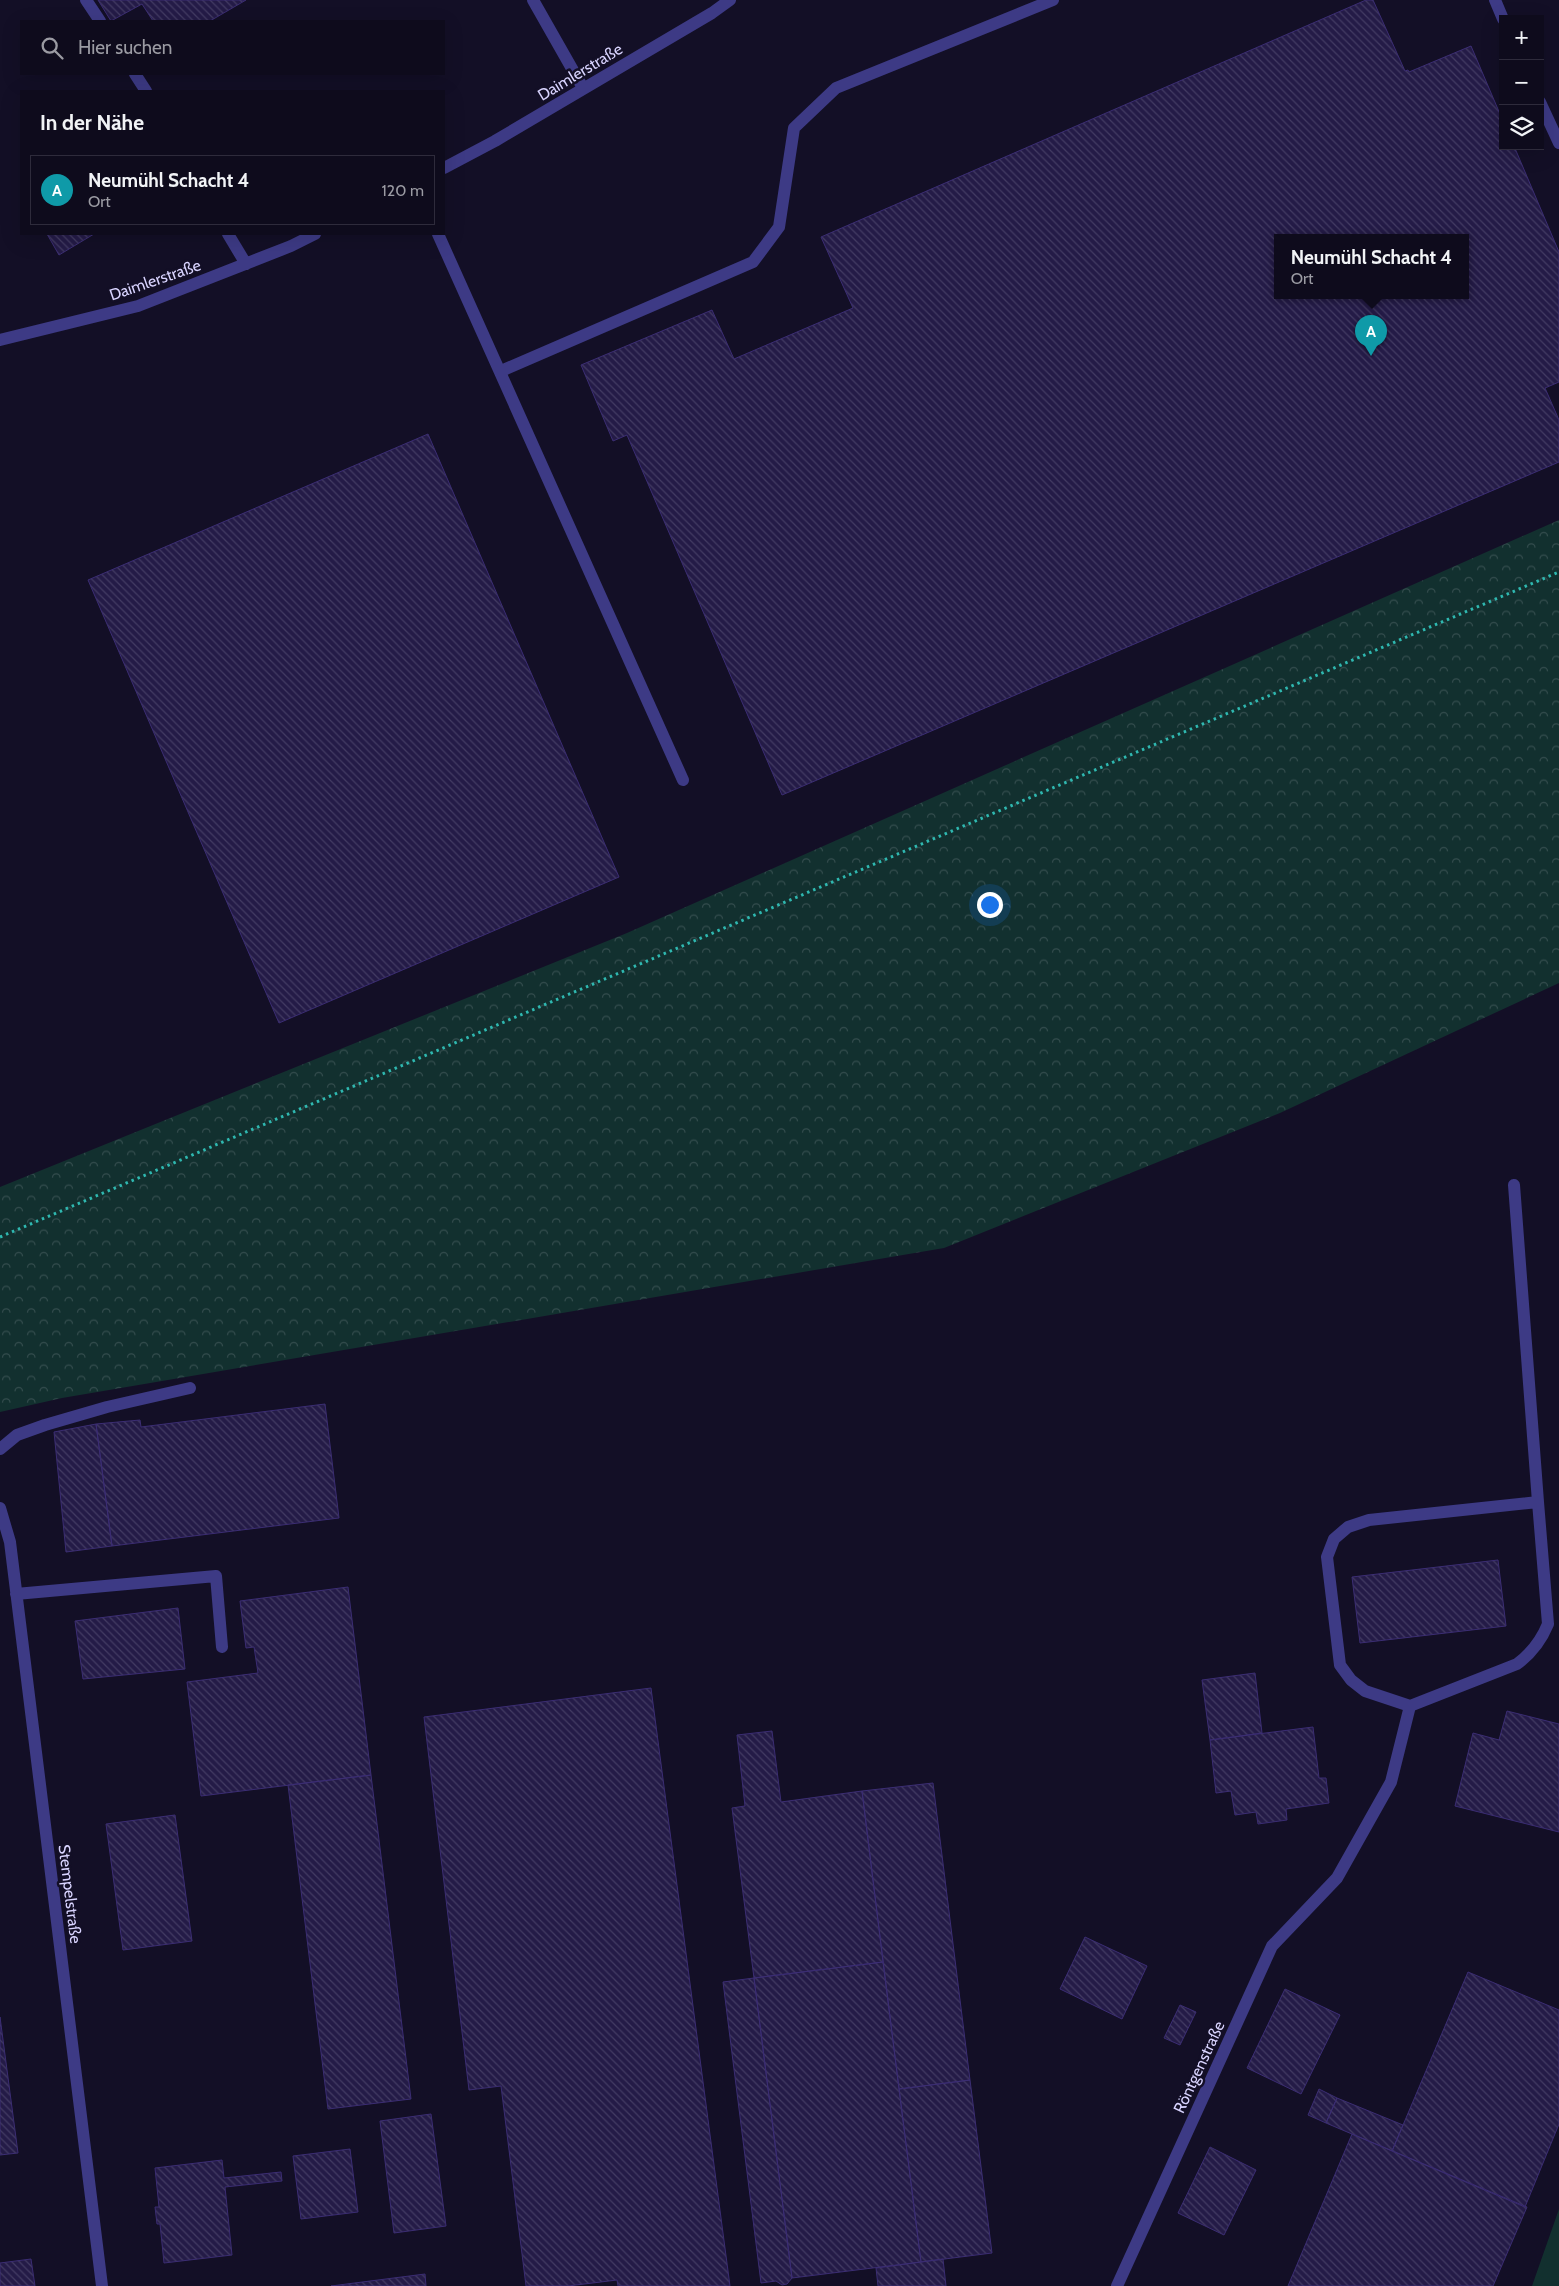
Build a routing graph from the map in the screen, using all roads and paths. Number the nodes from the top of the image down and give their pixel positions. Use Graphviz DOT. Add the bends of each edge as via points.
graph roads {
  1 [pos="86,0"];
  2 [pos="533,0"];
  3 [pos="730,0"];
  4 [pos="1053,0"];
  5 [pos="1495,0"];
  6 [pos="1501,15"];
  7 [pos="99,20"];
  8 [pos="136,75"];
  9 [pos="583,88"];
  10 [pos="145,90"];
  11 [pos="1541,105"];
  12 [pos="1559,144"];
  13 [pos="445,167"];
  14 [pos="229,235"];
  15 [pos="313,235"];
  16 [pos="438,235"];
  17 [pos="246,264"];
  18 [pos="0,340"];
  19 [pos="500,370"];
  20 [pos="1559,572"];
  21 [pos="683,780"];
  22 [pos="1514,1185"];
  23 [pos="0,1237"];
  24 [pos="190,1388"];
  25 [pos="0,1449"];
  26 [pos="1538,1502"];
  27 [pos="0,1508"];
  28 [pos="16,1594"];
  29 [pos="222,1646"];
  30 [pos="1410,1706"];
  31 [pos="102,2286"];
  32 [pos="1116,2286"];
  1 -- 7 [label="street"];
  2 -- 9 [label="street"];
  3 -- 9 [label="street, Daimlerstraße"];
  4 -- 19 [label="street" via="836,88 794,128 779,226 753,262"];
  5 -- 6 [label="street"];
  8 -- 10 [label="street"];
  9 -- 13 [label="street, Daimlerstraße"];
  11 -- 12 [label="street"];
  14 -- 17 [label="street"];
  15 -- 17 [label="street, Daimlerstraße"];
  16 -- 19 [label="street"];
  17 -- 18 [label="street, Daimlerstraße" via="138,306"];
  19 -- 21 [label="street"];
  20 -- 23 [label="path"];
  22 -- 26 [label="street"];
  24 -- 25 [label="street" via="45,1425 17,1435"];
  26 -- 30 [label="street" via="1548,1624 1542,1638 1532,1653 1517,1664"];
  26 -- 30 [label="street" via="1369,1520 1348,1527 1334,1539 1327,1557 1340,1665 1351,1680 1366,1691"];
  27 -- 28 [label="street, Stempelstraße" via="10,1542"];
  28 -- 29 [label="street" via="216,1576"];
  28 -- 31 [label="street, Stempelstraße"];
  30 -- 32 [label="street, Röntgenstraße" via="1390,1782 1337,1878 1272,1946"];
}
